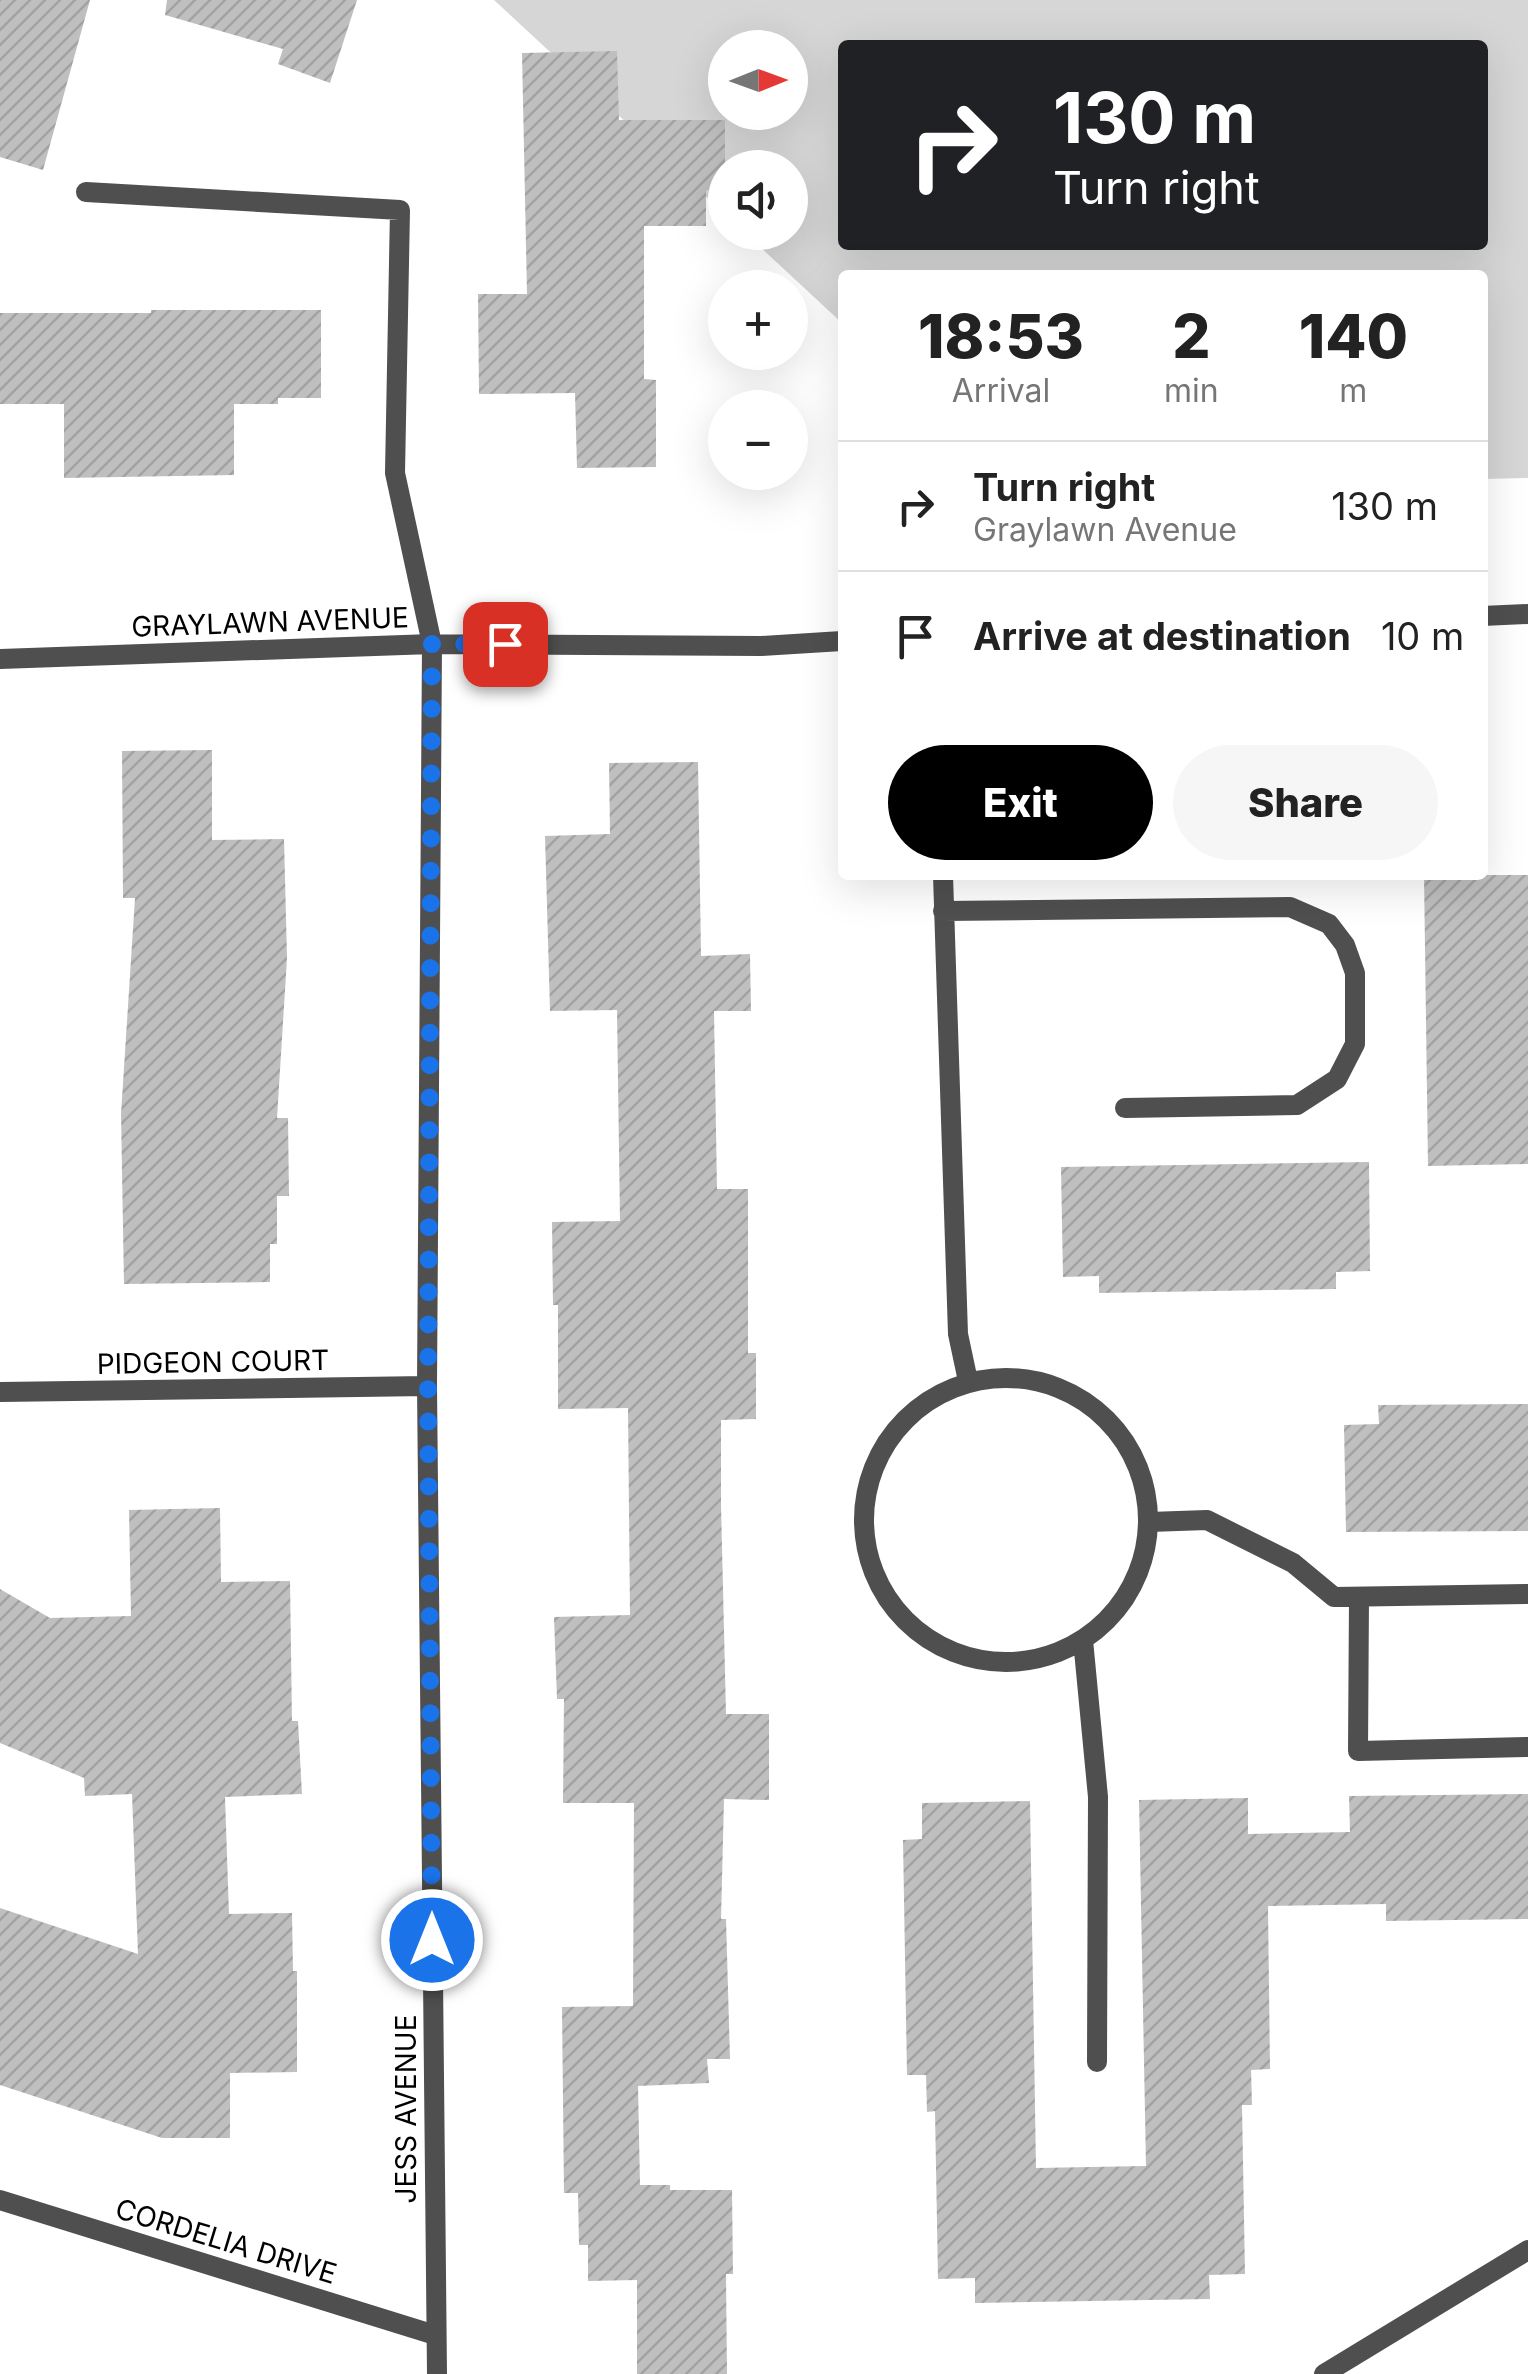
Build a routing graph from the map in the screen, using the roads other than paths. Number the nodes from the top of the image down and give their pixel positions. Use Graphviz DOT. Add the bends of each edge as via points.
graph roads {
  1 [pos="86,192"];
  2 [pos="1528,614"];
  3 [pos="1488,616"];
  4 [pos="838,640"];
  5 [pos="432,644"];
  6 [pos="0,659"];
  7 [pos="943,880"];
  8 [pos="943,910"];
  9 [pos="1125,1108"];
  10 [pos="968,1382"];
  11 [pos="428,1386"];
  12 [pos="0,1392"];
  13 [pos="1149,1522"];
  14 [pos="1528,1594"];
  15 [pos="1359,1596"];
  16 [pos="1083,1640"];
  17 [pos="1528,1747"];
  18 [pos="1097,2062"];
  19 [pos="0,2200"];
  20 [pos="1528,2250"];
  21 [pos="435,2335"];
  22 [pos="437,2374"];
  23 [pos="1324,2374"];
  1 -- 5 [label="street, JESS AVENUE" via="400,210 395,472"];
  2 -- 3 [label="street"];
  4 -- 5 [label="street, GRAYLAWN AVENUE" via="761,646"];
  5 -- 6 [label="street, GRAYLAWN AVENUE"];
  5 -- 11 [label="street, JESS AVENUE"];
  7 -- 8 [label="street"];
  8 -- 9 [label="street" via="1290,907 1328,924 1355,973 1355,1044 1337,1079 1297,1105"];
  8 -- 10 [label="street" via="958,1334"];
  10 -- 13 [label="street" via="1006,1376 1043,1381 1078,1395 1108,1418 1145,1484"];
  10 -- 16 [label="street" via="934,1396 881,1450 867,1485 863,1523 870,1562 886,1597 942,1648 978,1660 1018,1662"];
  11 -- 12 [label="street, PIDGEON COURT"];
  11 -- 21 [label="street, JESS AVENUE"];
  13 -- 15 [label="street" via="1207,1520 1293,1564 1334,1597"];
  13 -- 16 [label="street" via="1131,1590"];
  14 -- 15 [label="street"];
  15 -- 17 [label="street" via="1358,1751"];
  16 -- 18 [label="street" via="1098,1797"];
  19 -- 21 [label="street, CORDELIA DRIVE"];
  20 -- 23 [label="street"];
  21 -- 22 [label="street, JESS AVENUE"];
}
